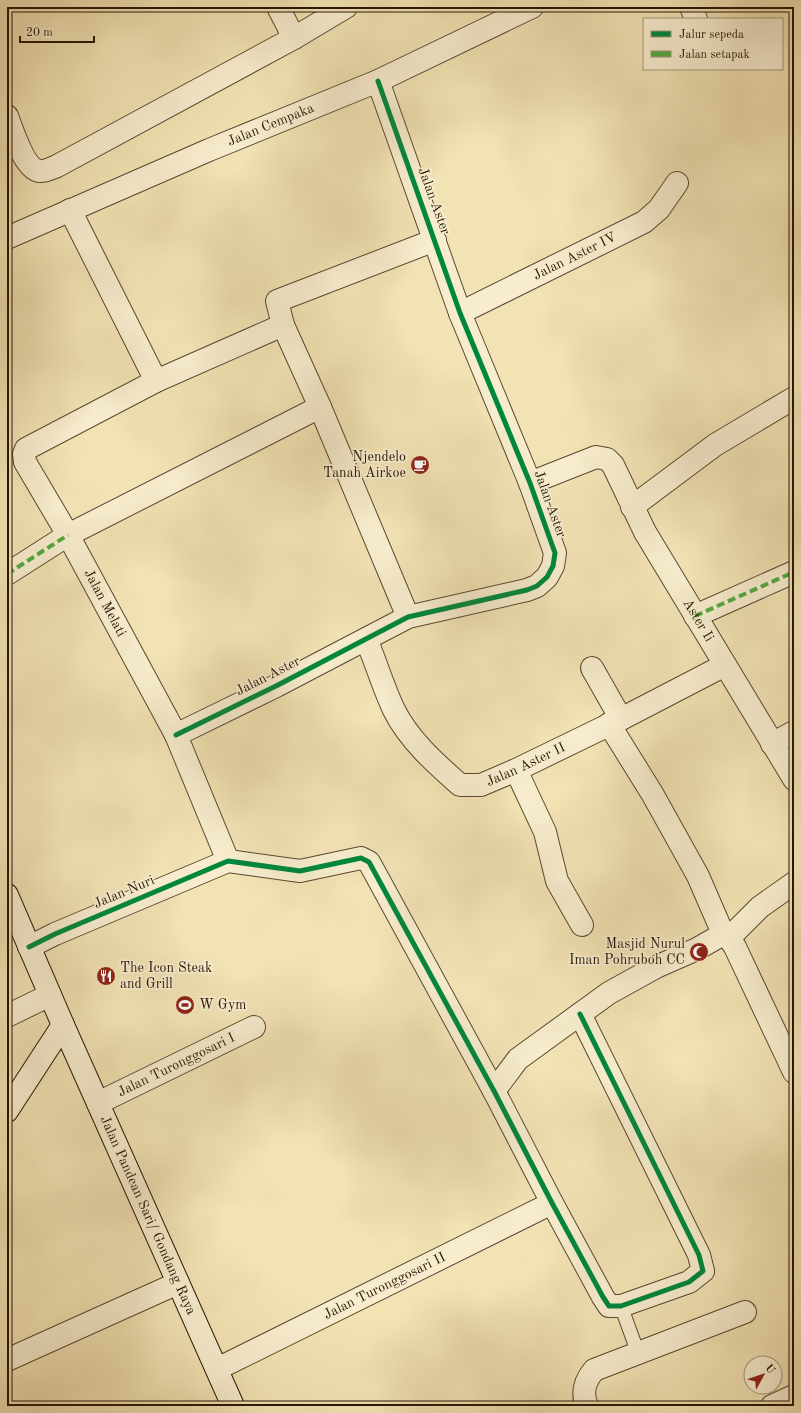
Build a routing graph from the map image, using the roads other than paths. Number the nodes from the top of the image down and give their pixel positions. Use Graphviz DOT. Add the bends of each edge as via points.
graph roads {
  1 [pos="278,7"];
  2 [pos="346,7"];
  3 [pos="532,7"];
  4 [pos="691,7"];
  5 [pos="696,18"];
  6 [pos="294,38"];
  7 [pos="378,81"];
  8 [pos="7,116"];
  9 [pos="676,183"];
  10 [pos="70,210"];
  11 [pos="7,238"];
  12 [pos="435,240"];
  13 [pos="460,313"];
  14 [pos="283,325"];
  15 [pos="156,380"];
  16 [pos="794,398"];
  17 [pos="320,407"];
  18 [pos="530,483"];
  19 [pos="632,507"];
  20 [pos="68,535"];
  21 [pos="794,572"];
  22 [pos="7,574"];
  23 [pos="695,616"];
  24 [pos="408,617"];
  25 [pos="366,639"];
  26 [pos="725,665"];
  27 [pos="592,668"];
  28 [pos="615,722"];
  29 [pos="794,732"];
  30 [pos="176,735"];
  31 [pos="772,744"];
  32 [pos="516,770"];
  33 [pos="794,779"];
  34 [pos="228,861"];
  35 [pos="794,883"];
  36 [pos="7,895"];
  37 [pos="582,925"];
  38 [pos="727,937"];
  39 [pos="29,946"];
  40 [pos="50,995"];
  41 [pos="580,1014"];
  42 [pos="7,1016"];
  43 [pos="63,1025"];
  44 [pos="254,1027"];
  45 [pos="794,1072"];
  46 [pos="494,1091"];
  47 [pos="98,1103"];
  48 [pos="7,1111"];
  49 [pos="552,1203"];
  50 [pos="178,1283"];
  51 [pos="621,1306"];
  52 [pos="745,1312"];
  53 [pos="638,1353"];
  54 [pos="7,1360"];
  55 [pos="217,1369"];
  56 [pos="794,1396"];
  57 [pos="233,1406"];
  58 [pos="587,1406"];
  59 [pos="772,1406"];
  1 -- 6 [label="street"];
  2 -- 6 [label="street"];
  3 -- 7 [label="street, Jalan Cempaka"];
  4 -- 5 [label="street"];
  6 -- 8 [label="street" via="48,169 39,171 29,164"];
  7 -- 10 [label="street, Jalan Cempaka"];
  7 -- 12 [label="street, Jalan Aster"];
  9 -- 13 [label="street, Jalan Aster IV" via="659,209 644,222"];
  10 -- 11 [label="street, Jalan Cempaka"];
  10 -- 15 [label="street"];
  12 -- 13 [label="street, Jalan Aster"];
  12 -- 14 [label="street" via="277,302"];
  13 -- 18 [label="street, Jalan Aster"];
  14 -- 15 [label="street"];
  14 -- 17 [label="street"];
  15 -- 20 [label="street, Jalan Melati" via="26,449 25,462"];
  16 -- 19 [label="street" via="715,445"];
  17 -- 20 [label="street"];
  17 -- 24 [label="street"];
  18 -- 19 [label="street, Aster Ii" via="596,457 607,459 613,465"];
  18 -- 24 [label="street, Jalan Aster" via="554,553 553,566 547,577 537,586 527,590"];
  19 -- 23 [label="street, Aster Ii"];
  20 -- 22 [label="street"];
  20 -- 30 [label="street, Jalan Melati"];
  21 -- 23 [label="street"];
  23 -- 26 [label="street, Aster Ii"];
  24 -- 25 [label="street, Jalan Aster"];
  25 -- 30 [label="street, Jalan Aster"];
  25 -- 32 [label="street, Jalan Aster II" via="394,710 406,730 426,755 460,785 481,785"];
  26 -- 28 [label="street, Jalan Aster II"];
  26 -- 31 [label="street, Aster Ii"];
  27 -- 28 [label="street"];
  28 -- 32 [label="street, Jalan Aster II"];
  28 -- 38 [label="street" via="698,876"];
  29 -- 31 [label="street"];
  30 -- 34 [label="street"];
  31 -- 33 [label="street, Aster Ii"];
  32 -- 37 [label="street" via="544,832 557,881"];
  34 -- 39 [label="street, Jalan Nuri"];
  34 -- 46 [label="street" via="300,871 361,858 369,862"];
  35 -- 38 [label="street" via="760,907"];
  36 -- 39 [label="street, Jalan Pandean Sari/ Gondang Raya"];
  38 -- 41 [label="street" via="718,937 649,971 609,993"];
  38 -- 45 [label="street" via="736,947"];
  39 -- 40 [label="street, Jalan Pandean Sari/ Gondang Raya"];
  40 -- 42 [label="street"];
  40 -- 43 [label="street, Jalan Pandean Sari/ Gondang Raya"];
  41 -- 46 [label="street" via="518,1059"];
  41 -- 51 [label="street" via="700,1255 703,1271 689,1282"];
  43 -- 47 [label="street, Jalan Pandean Sari/ Gondang Raya"];
  43 -- 48 [label="street"];
  44 -- 47 [label="street, Jalan Turonggosari I"];
  46 -- 49 [label="street"];
  47 -- 50 [label="street, Jalan Pandean Sari/ Gondang Raya"];
  49 -- 51 [label="street" via="609,1306"];
  49 -- 55 [label="street, Jalan Turonggosari II"];
  50 -- 54 [label="street"];
  50 -- 55 [label="street, Jalan Pandean Sari/ Gondang Raya"];
  51 -- 53 [label="lane"];
  52 -- 53 [label="street"];
  53 -- 58 [label="street" via="594,1370 587,1380 584,1391"];
  55 -- 57 [label="street, Jalan Pandean Sari/ Gondang Raya"];
  56 -- 59 [label="street"];
}
